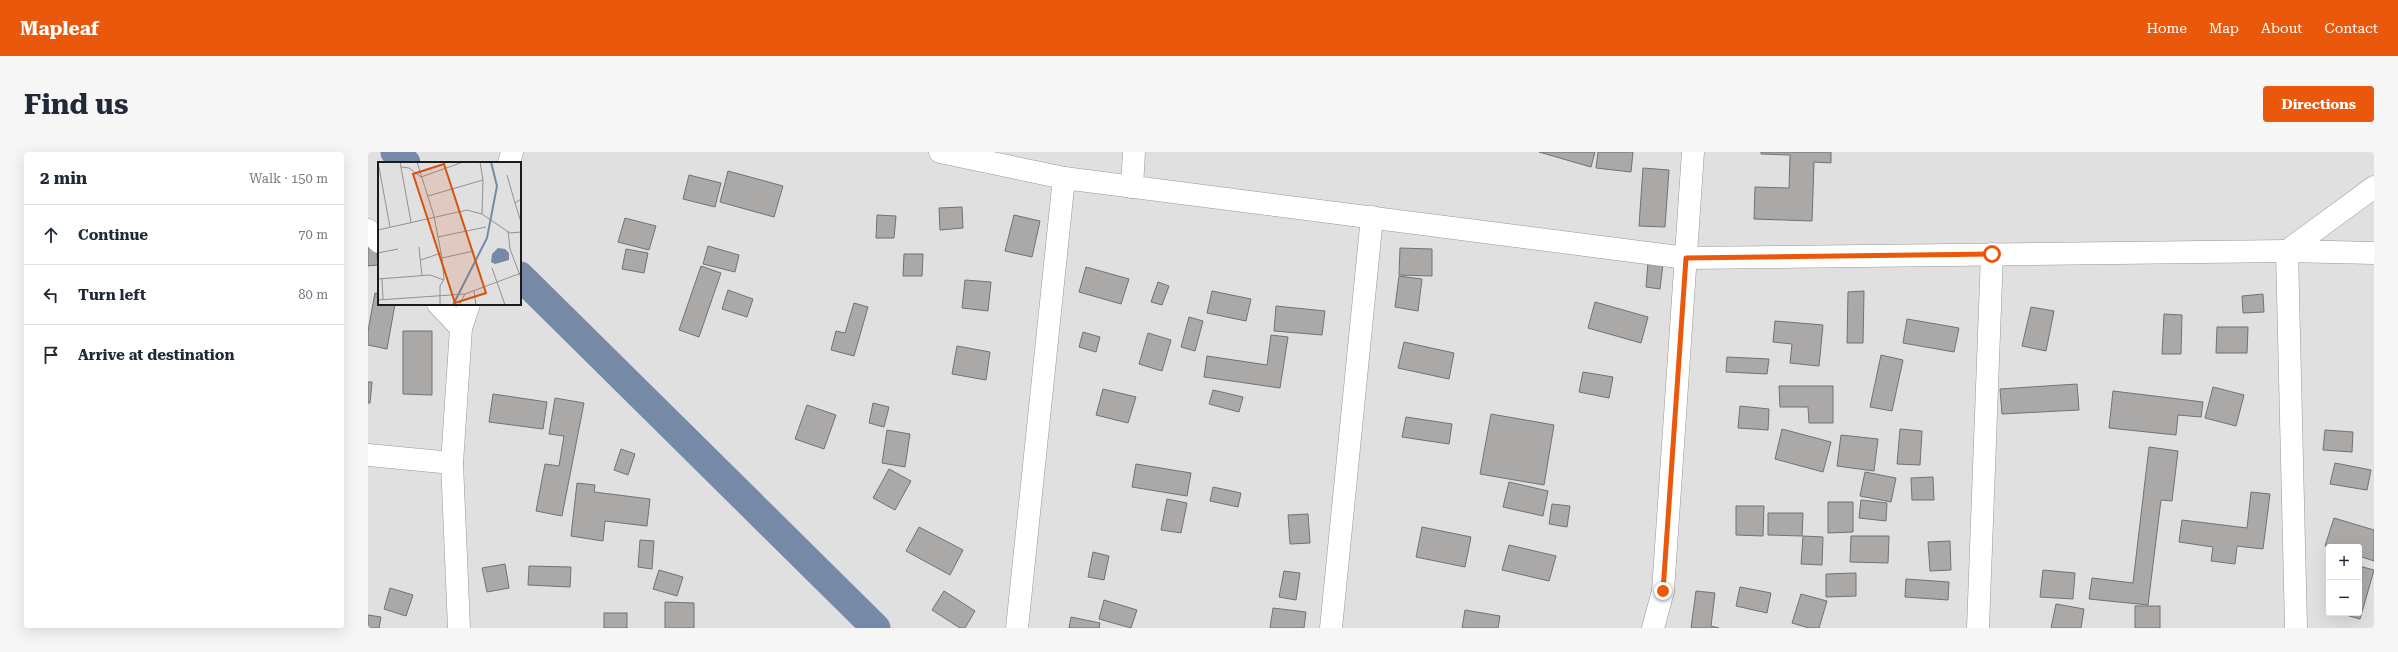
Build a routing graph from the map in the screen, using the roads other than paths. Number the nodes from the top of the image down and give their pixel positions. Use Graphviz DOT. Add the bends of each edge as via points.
graph roads {
  1 [pos="512,152"];
  2 [pos="940,152"];
  3 [pos="1134,152"];
  4 [pos="1693,152"];
  5 [pos="508,162"];
  6 [pos="1064,178"];
  7 [pos="2374,186"];
  8 [pos="1132,187"];
  9 [pos="1372,217"];
  10 [pos="368,230"];
  11 [pos="378,241"];
  12 [pos="2287,251"];
  13 [pos="1992,254"];
  14 [pos="2374,254"];
  15 [pos="1686,258"];
  16 [pos="439,305"];
  17 [pos="469,305"];
  18 [pos="461,328"];
  19 [pos="368,455"];
  20 [pos="452,463"];
  21 [pos="460,628"];
  22 [pos="1017,628"];
  23 [pos="1331,628"];
  24 [pos="1653,628"];
  25 [pos="1978,628"];
  26 [pos="2296,628"];
  1 -- 5 [label="street"];
  2 -- 6 [label="street"];
  3 -- 8 [label="street"];
  4 -- 15 [label="street"];
  6 -- 8 [label="street"];
  6 -- 22 [label="street"];
  7 -- 12 [label="street"];
  8 -- 9 [label="street"];
  9 -- 15 [label="street"];
  9 -- 23 [label="street"];
  10 -- 11 [label="street"];
  12 -- 13 [label="street"];
  12 -- 14 [label="street"];
  12 -- 26 [label="street"];
  13 -- 15 [label="street"];
  13 -- 25 [label="street"];
  15 -- 24 [label="street" via="1663,591"];
  16 -- 18 [label="street"];
  17 -- 18 [label="street"];
  18 -- 20 [label="street"];
  19 -- 20 [label="street"];
  20 -- 21 [label="street"];
}
